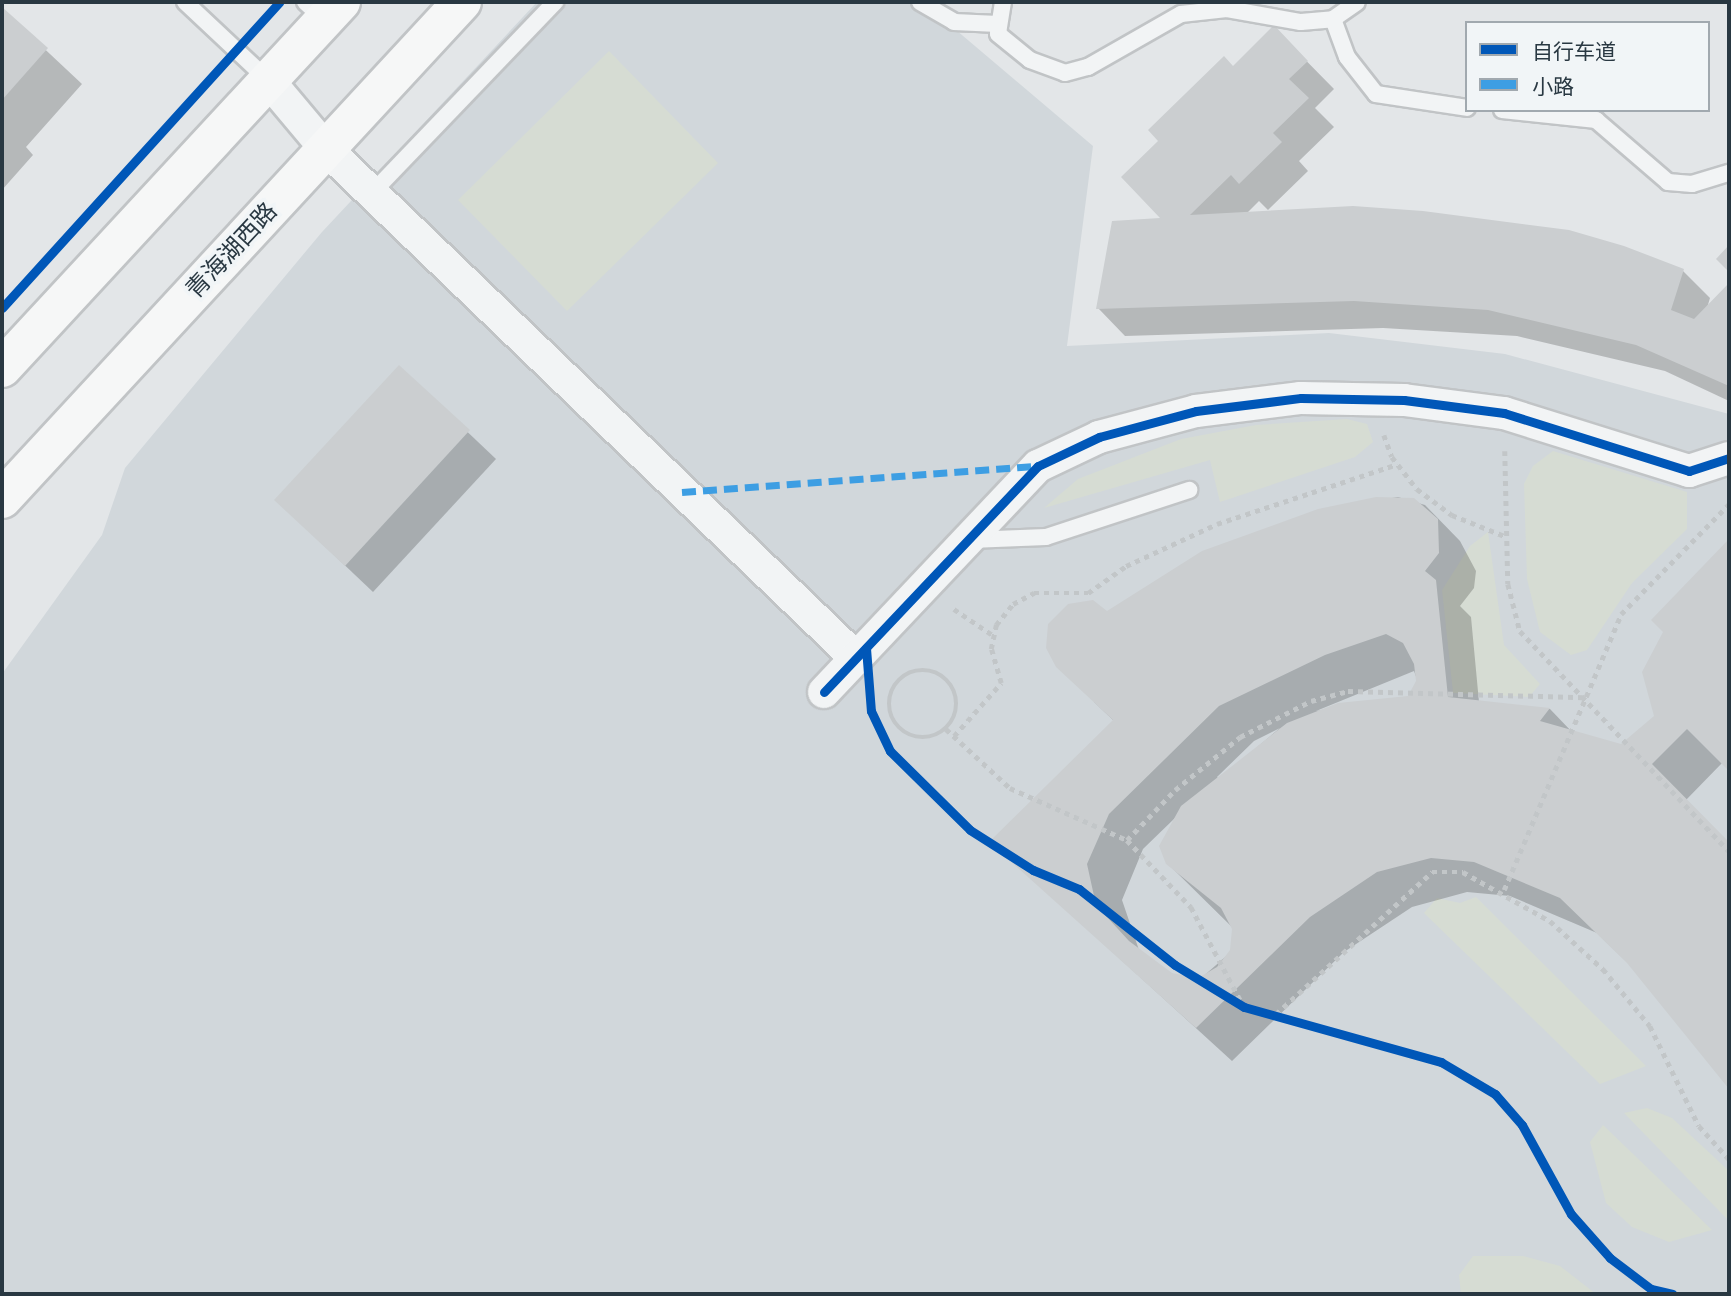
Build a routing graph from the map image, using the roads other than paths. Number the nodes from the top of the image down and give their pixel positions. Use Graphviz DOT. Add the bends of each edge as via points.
graph roads {
  1 [pos="184,2"];
  2 [pos="462,2"];
  3 [pos="555,2"];
  4 [pos="920,2"];
  5 [pos="1003,2"];
  6 [pos="1357,2"];
  7 [pos="324,8"];
  8 [pos="1333,19"];
  9 [pos="998,24"];
  10 [pos="268,80"];
  11 [pos="1465,108"];
  12 [pos="1521,112"];
  13 [pos="327,149"];
  14 [pos="1729,173"];
  15 [pos="372,193"];
  16 [pos="2,368"];
  17 [pos="1729,458"];
  18 [pos="1189,490"];
  19 [pos="2,499"];
  20 [pos="967,540"];
  21 [pos="856,657"];
  22 [pos="824,692"];
  1 -- 10 [label="lane"];
  2 -- 13 [label="main road, 青海湖西路"];
  3 -- 15 [label="lane"];
  4 -- 9 [label="lane" via="954,22"];
  5 -- 9 [label="lane"];
  6 -- 8 [label="lane"];
  7 -- 10 [label="main road"];
  8 -- 9 [label="lane" via="1202,10 1155,26 1088,68 1065,73 1011,48"];
  8 -- 11 [label="lane" via="1347,57 1376,94"];
  10 -- 13 [label="street"];
  10 -- 16 [label="main road"];
  12 -- 14 [label="lane" via="1596,120 1668,181 1692,184"];
  13 -- 15 [label="street"];
  13 -- 19 [label="main road, 青海湖西路"];
  15 -- 21 [label="street"];
  17 -- 20 [label="street" via="1689,471 1504,414 1376,399 1301,398 1196,411 1098,437 1038,466"];
  18 -- 20 [label="lane" via="1046,537"];
  20 -- 21 [label="street"];
  21 -- 22 [label="street"];
}
